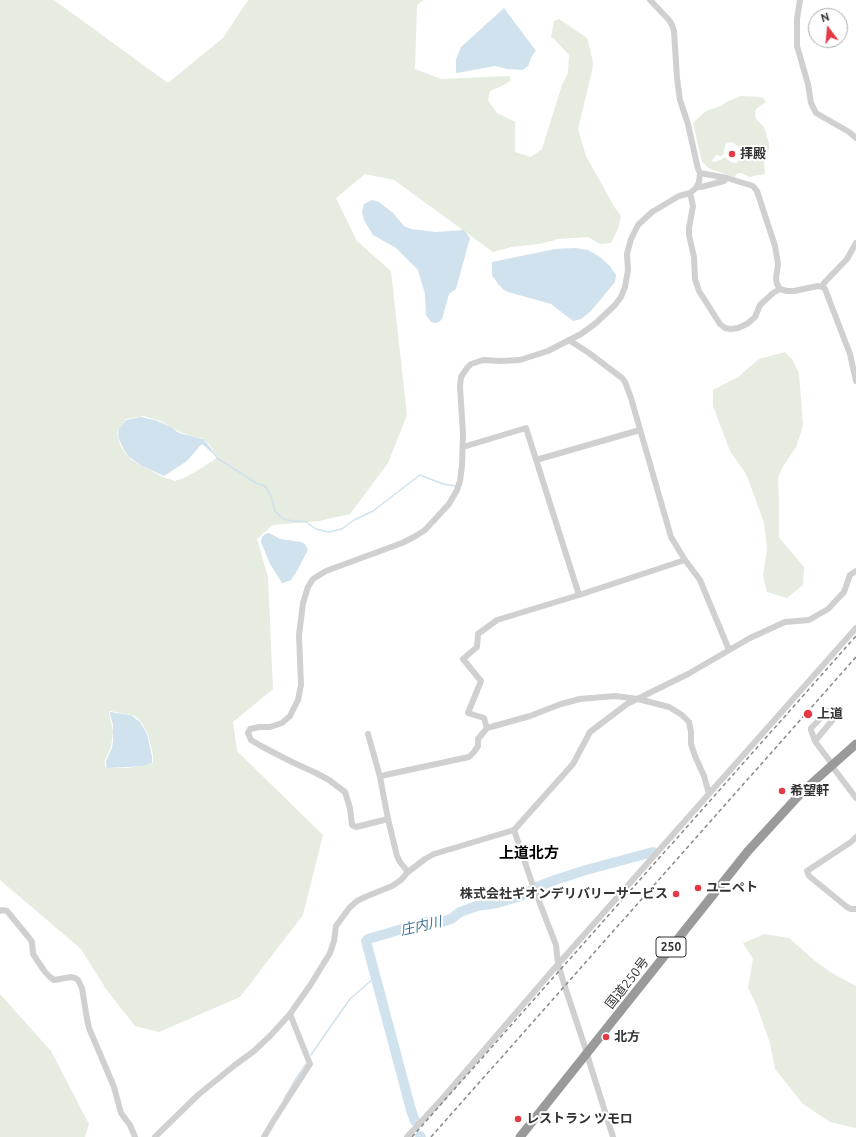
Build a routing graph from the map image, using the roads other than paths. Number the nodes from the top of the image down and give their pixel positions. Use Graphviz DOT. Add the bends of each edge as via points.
graph roads {
  1 [pos="650,0"];
  2 [pos="800,0"];
  3 [pos="856,138"];
  4 [pos="700,173"];
  5 [pos="727,178"];
  6 [pos="697,186"];
  7 [pos="690,193"];
  8 [pos="856,243"];
  9 [pos="823,287"];
  10 [pos="780,289"];
  11 [pos="569,340"];
  12 [pos="853,353"];
  13 [pos="856,381"];
  14 [pos="640,430"];
  15 [pos="463,447"];
  16 [pos="536,460"];
  17 [pos="685,560"];
  18 [pos="856,571"];
  19 [pos="579,595"];
  20 [pos="856,628"];
  21 [pos="729,650"];
  22 [pos="638,699"];
  23 [pos="487,728"];
  24 [pos="368,734"];
  25 [pos="815,741"];
  26 [pos="856,744"];
  27 [pos="831,766"];
  28 [pos="380,777"];
  29 [pos="709,794"];
  30 [pos="856,798"];
  31 [pos="388,819"];
  32 [pos="514,830"];
  33 [pos="856,837"];
  34 [pos="408,872"];
  35 [pos="856,909"];
  36 [pos="0,911"];
  37 [pos="558,964"];
  38 [pos="290,1014"];
  39 [pos="588,1053"];
  40 [pos="135,1137"];
  41 [pos="155,1137"];
  42 [pos="264,1137"];
  43 [pos="408,1137"];
  44 [pos="520,1137"];
  45 [pos="613,1137"];
  1 -- 4 [label="street" via="672,25 680,100"];
  2 -- 3 [label="street" via="797,46 811,103 816,114"];
  4 -- 5 [label="street"];
  4 -- 6 [label="street"];
  5 -- 6 [label="street" via="702,187"];
  5 -- 10 [label="street" via="752,186 757,191 775,246 778,264 776,278"];
  6 -- 7 [label="street"];
  7 -- 10 [label="street" via="692,206 689,235 695,279 699,291 720,324 731,329 747,324 755,317 760,305"];
  7 -- 11 [label="street" via="679,196 652,212 638,225 627,254 628,270 621,297 596,323"];
  8 -- 9 [label="street" via="847,259"];
  9 -- 10 [label="street" via="794,291"];
  9 -- 12 [label="street"];
  11 -- 14 [label="street" via="622,378"];
  11 -- 15 [label="street" via="548,351 520,360 483,360 467,368 461,377 460,387"];
  12 -- 13 [label="street"];
  14 -- 16 [label="street"];
  14 -- 17 [label="street" via="671,537"];
  15 -- 16 [label="street" via="526,428"];
  15 -- 31 [label="street" via="457,490 426,530 402,543 326,570 313,579 302,609 298,700 290,716 282,723 260,727 248,733 251,740 329,780 345,792 352,825 356,828"];
  16 -- 19 [label="street"];
  17 -- 19 [label="street"];
  17 -- 21 [label="street" via="700,580"];
  18 -- 21 [label="street" via="850,575 844,592 828,609 809,620 785,622"];
  19 -- 23 [label="street" via="497,620 478,634 476,647 463,659 481,681 468,713 484,718"];
  20 -- 29 [label="street"];
  21 -- 22 [label="street"];
  22 -- 23 [label="street" via="616,696 580,699"];
  22 -- 29 [label="street" via="669,707 682,714 689,722 691,744"];
  22 -- 32 [label="street" via="627,704 590,732 573,764"];
  23 -- 28 [label="street" via="469,757"];
  24 -- 28 [label="street"];
  25 -- 25 [label="street" via="811,728 828,711 834,710 836,716"];
  25 -- 27 [label="street"];
  26 -- 27 [label="highway, 国道250号 / 250"];
  27 -- 30 [label="street"];
  27 -- 39 [label="highway, 国道250号 / 250" via="803,791 748,851"];
  28 -- 31 [label="street"];
  29 -- 37 [label="street"];
  31 -- 34 [label="street" via="397,856"];
  32 -- 34 [label="street" via="434,854"];
  32 -- 37 [label="street" via="556,945"];
  33 -- 35 [label="street" via="807,871 809,876 847,907"];
  34 -- 38 [label="street" via="392,886 350,906 336,926 330,953"];
  36 -- 40 [label="street" via="7,911 30,939 33,954 50,977 54,980 70,977 78,980 82,988 86,1019 114,1087 121,1113"];
  37 -- 39 [label="street"];
  37 -- 43 [label="street"];
  38 -- 41 [label="street" via="254,1051 198,1095"];
  38 -- 42 [label="street" via="310,1064"];
  39 -- 44 [label="highway, 国道250号 / 250"];
  39 -- 45 [label="street"];
}
